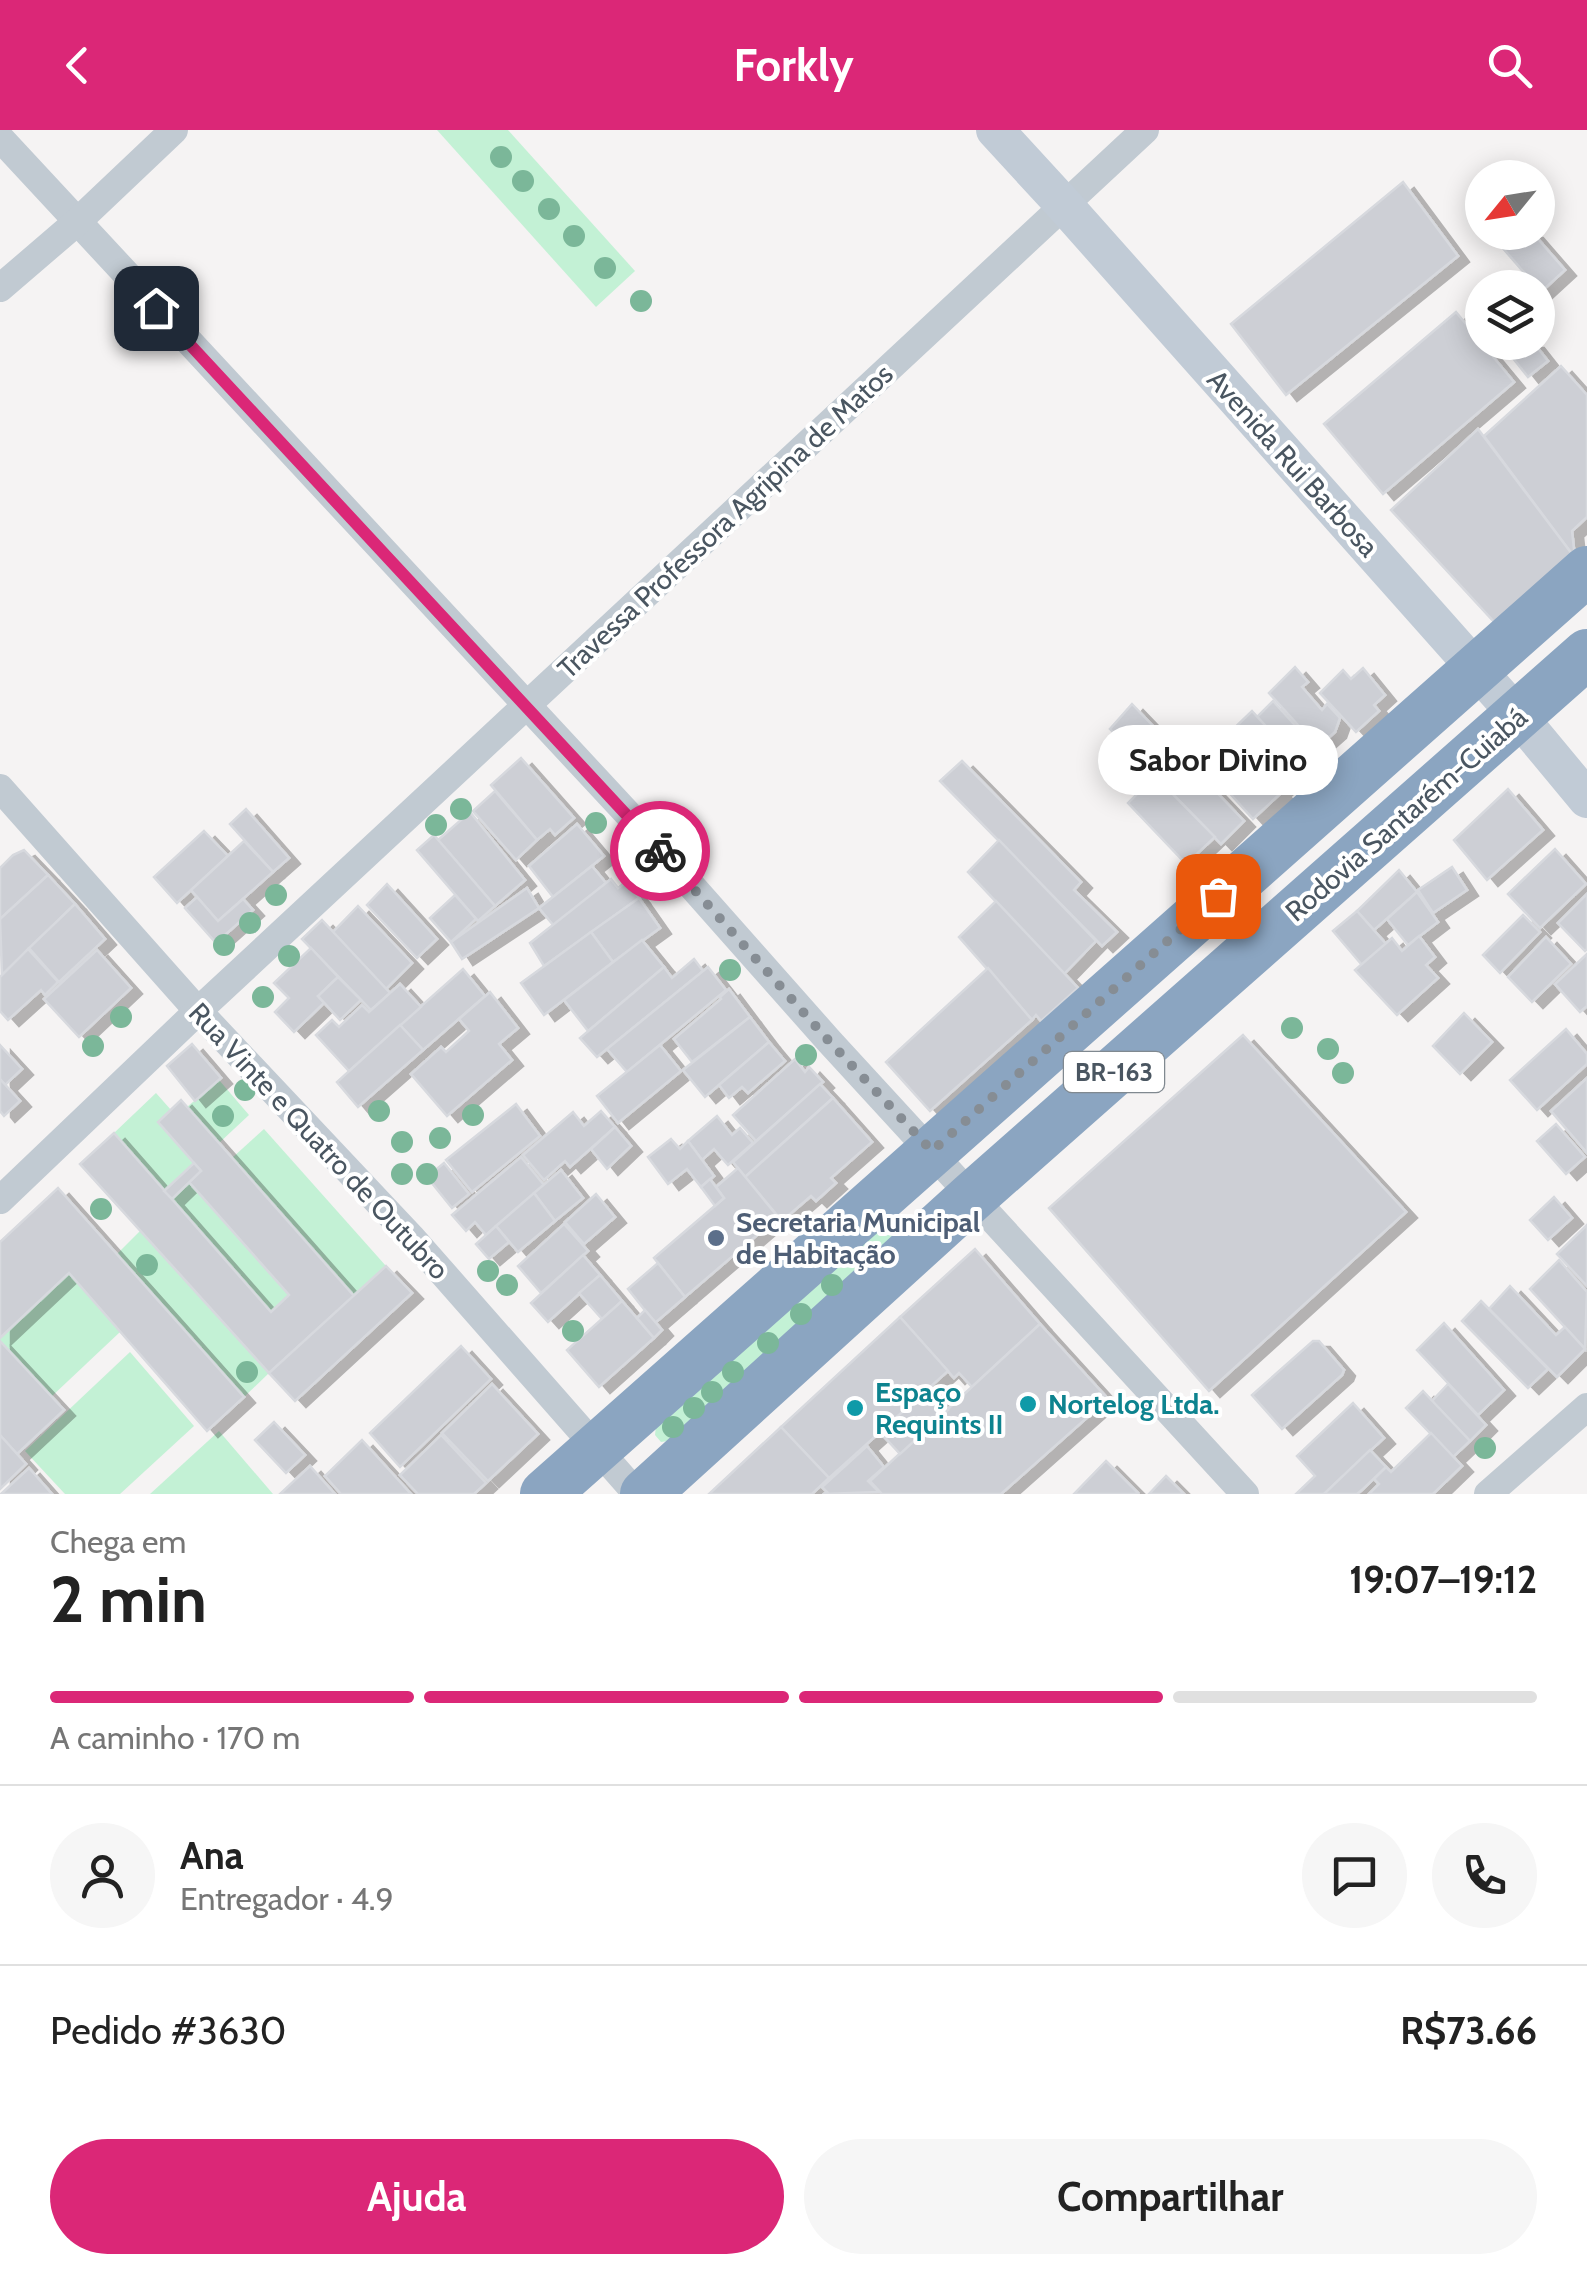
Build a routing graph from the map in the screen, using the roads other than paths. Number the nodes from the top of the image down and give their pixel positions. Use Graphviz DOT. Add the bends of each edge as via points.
graph roads {
  1 [pos="174,130"];
  2 [pos="995,130"];
  3 [pos="1145,130"];
  4 [pos="0,138"];
  5 [pos="1064,205"];
  6 [pos="77,222"];
  7 [pos="0,288"];
  8 [pos="1587,571"];
  9 [pos="1587,654"];
  10 [pos="1475,668"];
  11 [pos="527,705"];
  12 [pos="1518,716"];
  13 [pos="0,788"];
  14 [pos="1587,799"];
  15 [pos="198,1011"];
  16 [pos="932,1151"];
  17 [pos="972,1196"];
  18 [pos="0,1200"];
  19 [pos="1587,1407"];
  20 [pos="596,1449"];
  21 [pos="546,1494"];
  22 [pos="641,1494"];
  23 [pos="1244,1494"];
  24 [pos="1488,1494"];
  1 -- 6 [label="street"];
  2 -- 5 [label="main road, Avenida Rui Barbosa"];
  3 -- 5 [label="street, Travessa Professora Agripina de Matos"];
  4 -- 6 [label="street"];
  5 -- 10 [label="main road, Avenida Rui Barbosa"];
  5 -- 11 [label="street, Travessa Professora Agripina de Matos"];
  6 -- 7 [label="street"];
  6 -- 11 [label="street"];
  8 -- 10 [label="highway, BR-163"];
  9 -- 12 [label="highway, Rodovia Santarém-Cuiabá / BR-163"];
  10 -- 12 [label="main road, Avenida Rui Barbosa"];
  10 -- 16 [label="highway, BR-163"];
  11 -- 15 [label="street, Travessa Professora Agripina de Matos"];
  11 -- 16 [label="street"];
  12 -- 14 [label="main road, Avenida Rui Barbosa"];
  12 -- 17 [label="highway, Rodovia Santarém-Cuiabá / BR-163"];
  13 -- 15 [label="street, Rua Vinte e Quatro de Outubro"];
  15 -- 18 [label="street, Travessa Professora Agripina de Matos"];
  15 -- 20 [label="street, Rua Vinte e Quatro de Outubro" via="411,1237"];
  16 -- 17 [label="street"];
  16 -- 20 [label="highway, BR-163"];
  17 -- 22 [label="highway, Rodovia Santarém-Cuiabá / BR-163"];
  17 -- 23 [label="street"];
  19 -- 24 [label="street"];
  20 -- 21 [label="highway, BR-163"];
  20 -- 22 [label="street, Rua Vinte e Quatro de Outubro"];
}
